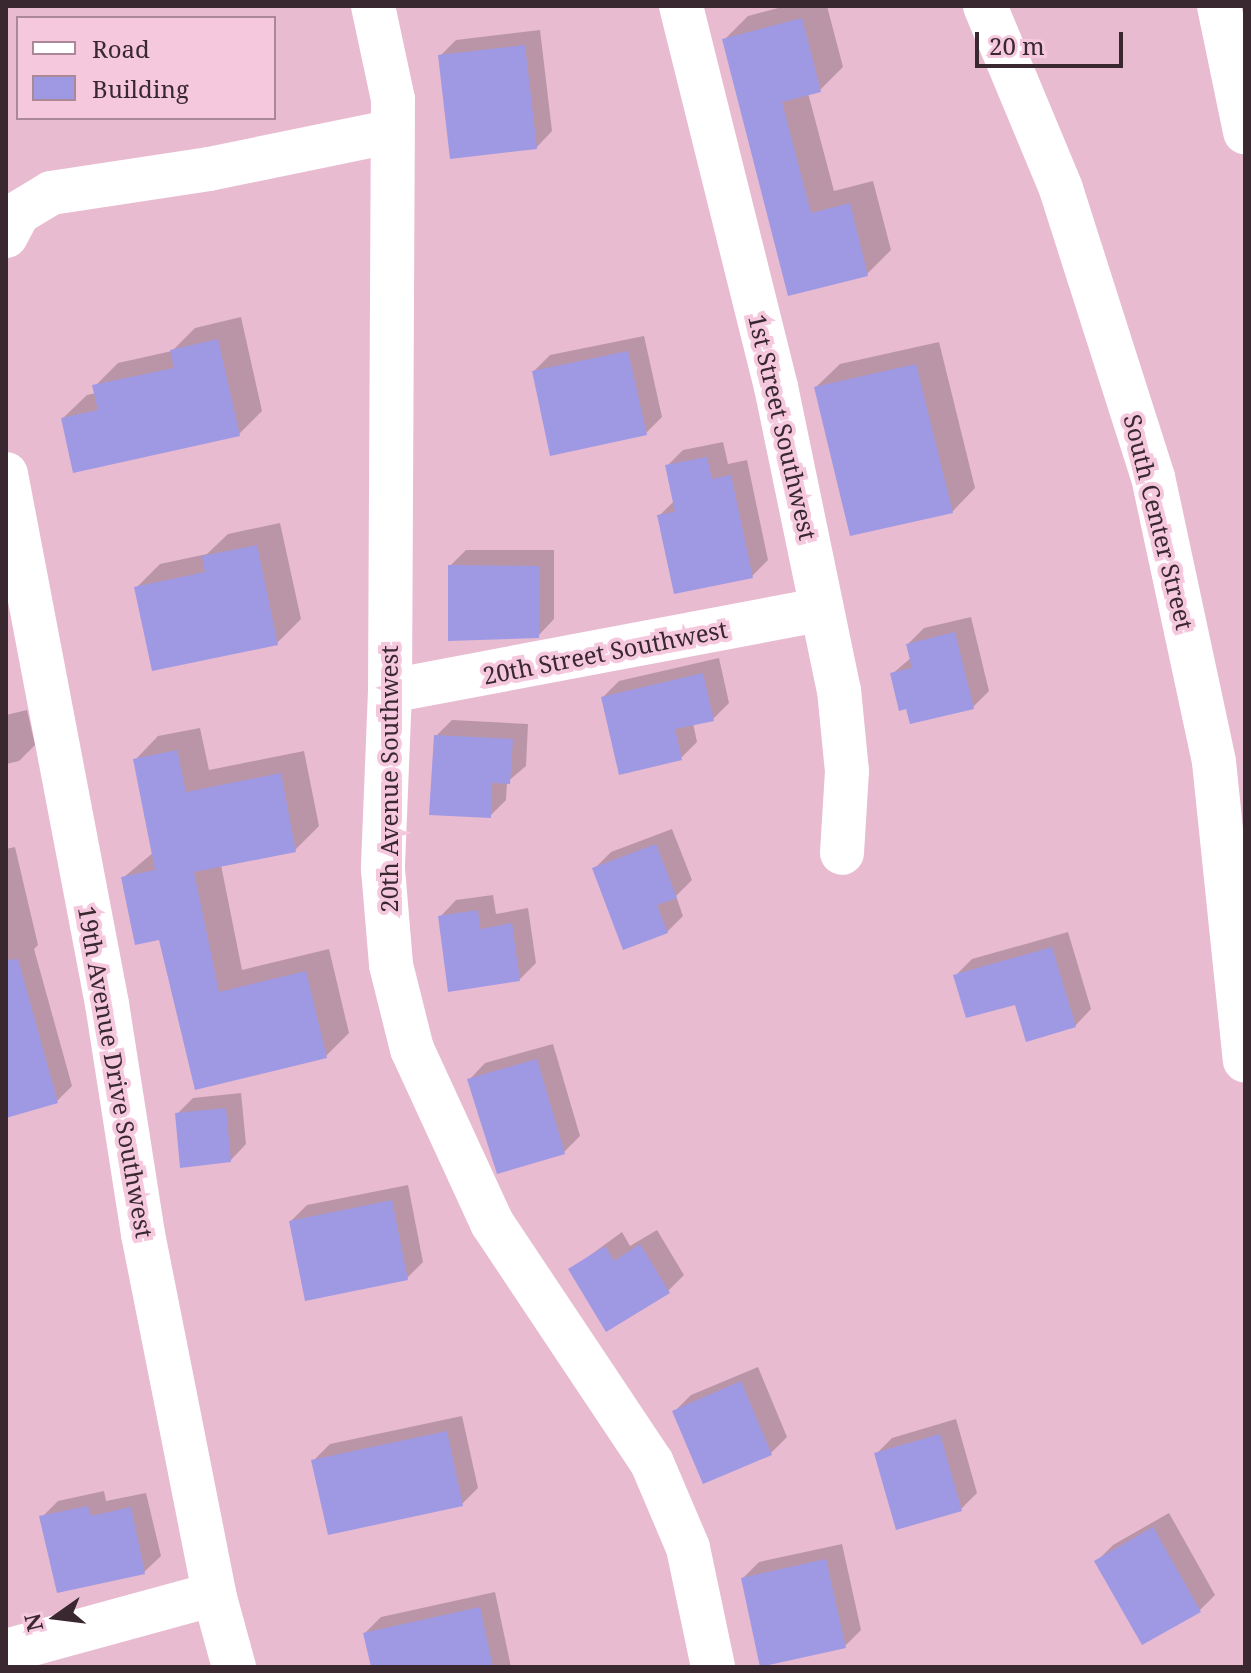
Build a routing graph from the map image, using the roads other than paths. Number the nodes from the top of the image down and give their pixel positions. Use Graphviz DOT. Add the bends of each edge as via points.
graph roads {
  1 [pos="373,6"];
  2 [pos="681,6"];
  3 [pos="985,6"];
  4 [pos="1219,6"];
  5 [pos="390,132"];
  6 [pos="1245,132"];
  7 [pos="6,236"];
  8 [pos="6,474"];
  9 [pos="11,546"];
  10 [pos="820,610"];
  11 [pos="390,691"];
  12 [pos="1236,846"];
  13 [pos="842,853"];
  14 [pos="1245,1060"];
  15 [pos="214,1594"];
  16 [pos="6,1651"];
  17 [pos="234,1667"];
  18 [pos="713,1667"];
  1 -- 5 [label="street, 20th Avenue Southwest" via="393,99"];
  2 -- 10 [label="street, 1st Street Southwest" via="776,387"];
  3 -- 12 [label="street, South Center Street" via="1061,189 1153,477"];
  4 -- 6 [label="street"];
  5 -- 7 [label="street" via="209,169 51,193 18,213"];
  5 -- 11 [label="street, 20th Avenue Southwest" via="395,229"];
  8 -- 9 [label="street, 19th Avenue Drive Southwest"];
  9 -- 15 [label="street, 19th Avenue Drive Southwest"];
  10 -- 11 [label="street, 20th Street Southwest"];
  10 -- 13 [label="street, 1st Street Southwest" via="839,690 847,771"];
  11 -- 18 [label="street, 20th Avenue Southwest" via="383,869 391,965 412,1049 492,1223 652,1463 688,1548"];
  12 -- 14 [label="street, South Center Street"];
  15 -- 16 [label="street"];
  15 -- 17 [label="street, 19th Avenue Drive Southwest"];
}
